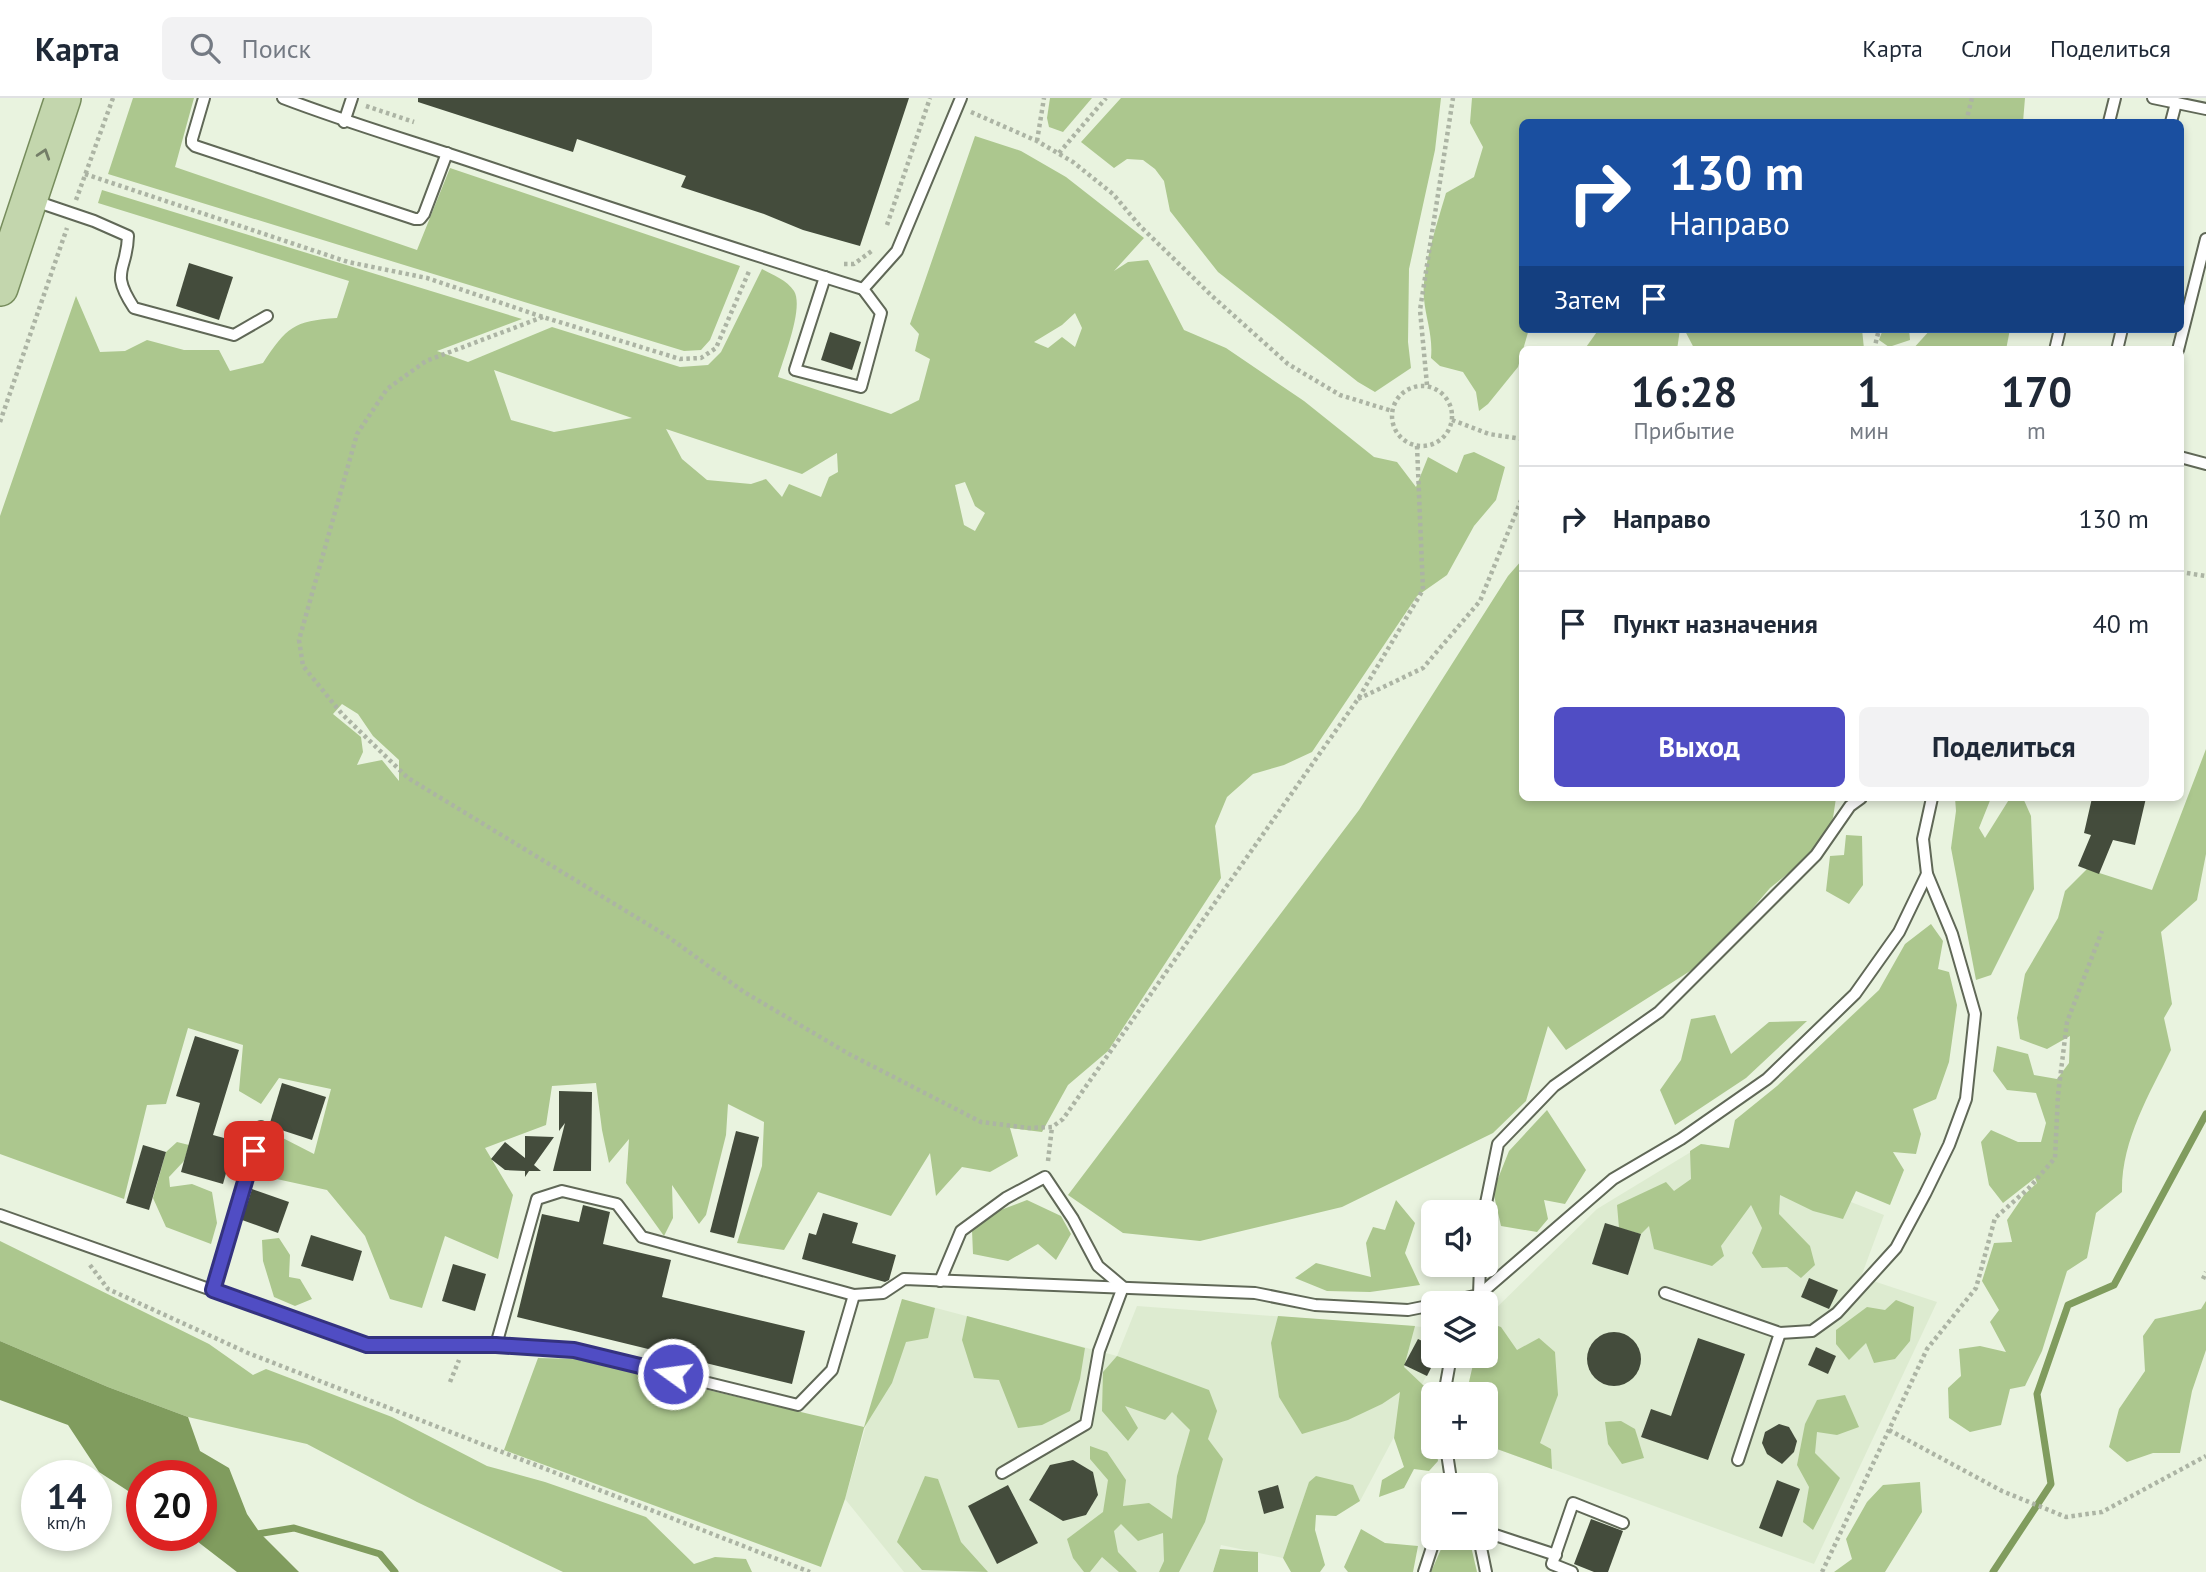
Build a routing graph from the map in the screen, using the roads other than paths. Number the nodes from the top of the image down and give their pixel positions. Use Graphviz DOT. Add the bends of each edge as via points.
graph roads {
  1 [pos="63,98"];
  2 [pos="204,98"];
  3 [pos="283,98"];
  4 [pos="2115,98"];
  5 [pos="2153,98"];
  6 [pos="352,100"];
  7 [pos="959,102"];
  8 [pos="2176,103"];
  9 [pos="2206,110"];
  10 [pos="2110,119"];
  11 [pos="2172,119"];
  12 [pos="344,121"];
  13 [pos="447,153"];
  14 [pos="29,199"];
  15 [pos="2206,239"];
  16 [pos="825,277"];
  17 [pos="0,289"];
  18 [pos="863,289"];
  19 [pos="267,316"];
  20 [pos="2184,326"];
  21 [pos="2184,458"];
  22 [pos="2206,464"];
  23 [pos="1857,801"];
  24 [pos="1931,801"];
  25 [pos="1927,874"];
  26 [pos="261,1127"];
  27 [pos="1487,1200"];
  28 [pos="0,1215"];
  29 [pos="940,1281"];
  30 [pos="1123,1287"];
  31 [pos="213,1290"];
  32 [pos="1484,1291"];
  33 [pos="1665,1293"];
  34 [pos="854,1295"];
  35 [pos="1421,1308"];
  36 [pos="1780,1333"];
  37 [pos="496,1345"];
  38 [pos="1738,1460"];
  39 [pos="1002,1473"];
  40 [pos="1623,1523"];
  41 [pos="1498,1536"];
  42 [pos="1431,1550"];
  43 [pos="1481,1550"];
  44 [pos="1556,1555"];
  45 [pos="1424,1572"];
  46 [pos="1486,1572"];
  47 [pos="1572,1572"];
  14 -- 1 [label="main road, one-way"];
  2 -- 13 [label="lane" via="192,139 195,146 415,219 424,214"];
  3 -- 12 [label="lane"];
  4 -- 10 [label="lane"];
  5 -- 8 [label="lane"];
  6 -- 12 [label="lane"];
  7 -- 18 [label="lane" via="897,251"];
  8 -- 9 [label="lane"];
  8 -- 11 [label="lane"];
  12 -- 13 [label="lane"];
  13 -- 16 [label="lane"];
  14 -- 17 [label="main road"];
  14 -- 19 [label="lane" via="128,236 119,276 134,307 234,335"];
  15 -- 20 [label="lane"];
  16 -- 18 [label="lane"];
  16 -- 18 [label="lane" via="795,370 861,387 881,313"];
  21 -- 22 [label="lane"];
  23 -- 27 [label="lane" via="1816,855 1659,1012 1554,1087 1498,1144"];
  24 -- 25 [label="lane" via="1923,839"];
  25 -- 32 [label="lane" via="1899,932 1855,994 1767,1079 1613,1179"];
  25 -- 36 [label="lane" via="1952,934 1975,1014 1966,1100 1949,1145 1896,1248 1837,1313 1812,1331"];
  26 -- 31 [label="lane"];
  28 -- 31 [label="lane"];
  29 -- 30 [label="lane"];
  29 -- 30 [label="lane" via="961,1231 1045,1177 1098,1266"];
  29 -- 34 [label="lane" via="904,1279 883,1293"];
  30 -- 35 [label="lane" via="1255,1293 1315,1306"];
  30 -- 39 [label="lane" via="1099,1351 1086,1424"];
  31 -- 37 [label="lane" via="367,1345"];
  33 -- 36 [label="lane"];
  34 -- 37 [label="lane" via="832,1370 798,1405 574,1350"];
  34 -- 37 [label="lane" via="642,1237 617,1204 562,1191 537,1199"];
  36 -- 38 [label="lane"];
  40 -- 44 [label="lane" via="1573,1503"];
  41 -- 44 [label="lane"];
  42 -- 45 [label="lane"];
  43 -- 46 [label="lane"];
  44 -- 47 [label="lane" via="1552,1564"];
}
